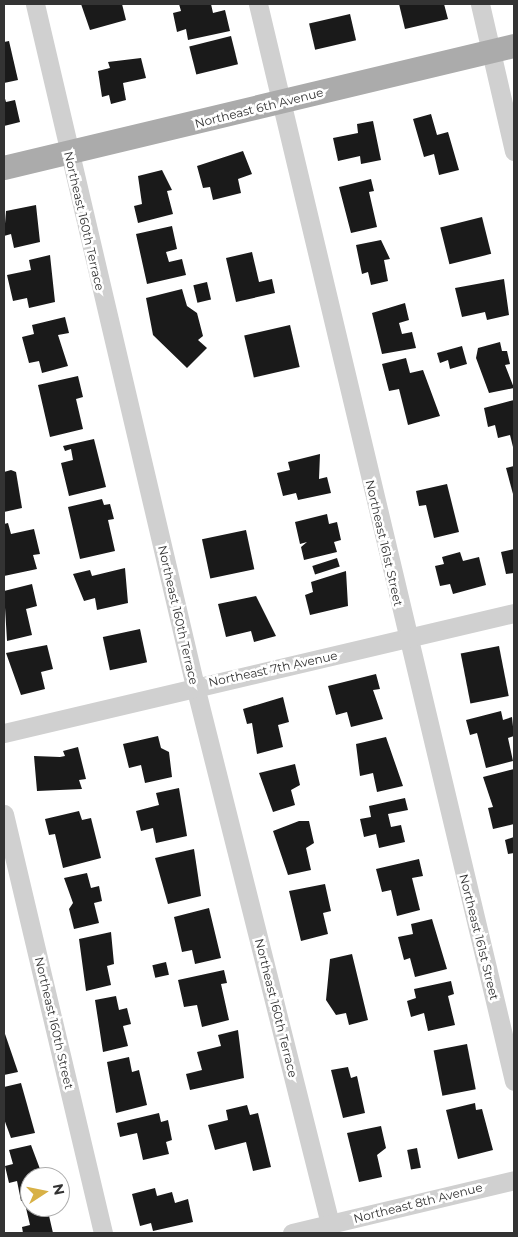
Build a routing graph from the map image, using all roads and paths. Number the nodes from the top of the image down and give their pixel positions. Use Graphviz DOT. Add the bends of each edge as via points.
graph roads {
  1 [pos="35,4"];
  2 [pos="258,4"];
  3 [pos="480,4"];
  4 [pos="514,46"];
  5 [pos="491,52"];
  6 [pos="281,102"];
  7 [pos="514,151"];
  8 [pos="68,154"];
  9 [pos="4,168"];
  10 [pos="514,613"];
  11 [pos="406,640"];
  12 [pos="195,686"];
  13 [pos="4,734"];
  14 [pos="4,814"];
  15 [pos="514,1081"];
  16 [pos="514,1180"];
  17 [pos="330,1224"];
  18 [pos="103,1233"];
  19 [pos="292,1233"];
  1 -- 8 [label="street, Northeast 160th Terrace"];
  2 -- 6 [label="street, Northeast 161st Street"];
  3 -- 5 [label="street"];
  4 -- 5 [label="main road, Northeast 6th Avenue"];
  5 -- 6 [label="main road, Northeast 6th Avenue"];
  5 -- 7 [label="street"];
  6 -- 8 [label="main road, Northeast 6th Avenue"];
  6 -- 11 [label="street, Northeast 161st Street"];
  8 -- 9 [label="main road, Northeast 6th Avenue"];
  8 -- 12 [label="street, Northeast 160th Terrace"];
  10 -- 11 [label="street, Northeast 7th Avenue"];
  11 -- 12 [label="street, Northeast 7th Avenue"];
  11 -- 15 [label="street, Northeast 161st Street"];
  12 -- 13 [label="street, Northeast 7th Avenue"];
  12 -- 17 [label="street, Northeast 160th Terrace"];
  14 -- 18 [label="street, Northeast 160th Street"];
  16 -- 17 [label="street, Northeast 8th Avenue"];
  17 -- 19 [label="street, Northeast 8th Avenue"];
}
